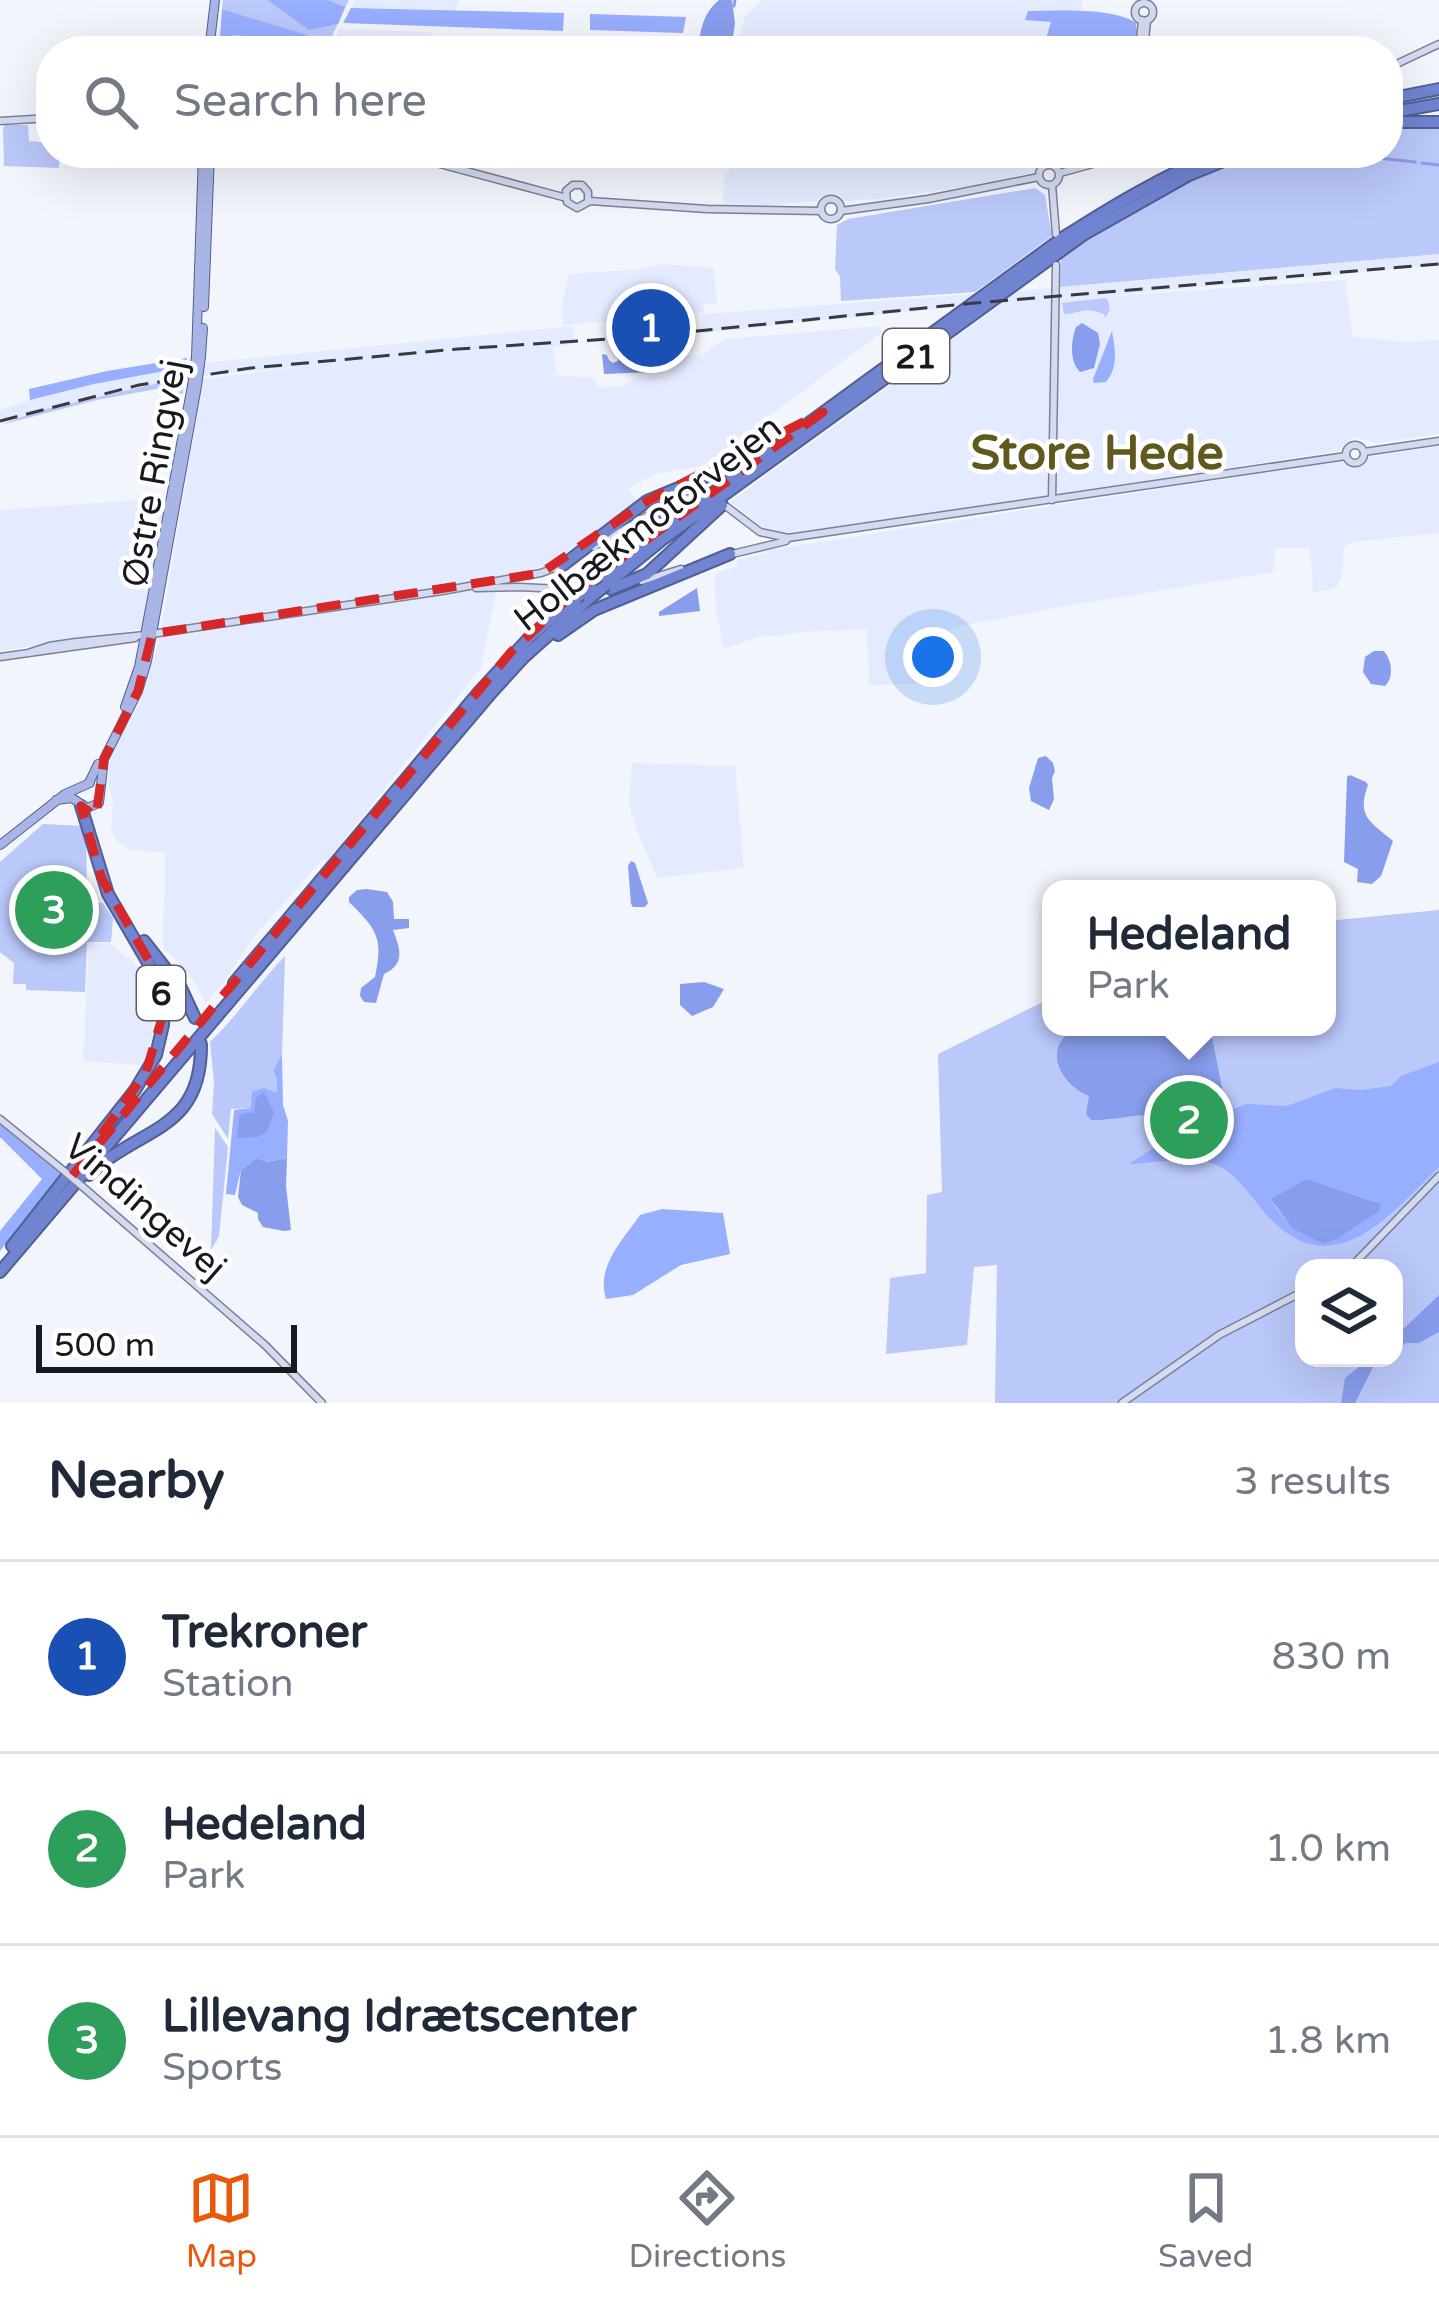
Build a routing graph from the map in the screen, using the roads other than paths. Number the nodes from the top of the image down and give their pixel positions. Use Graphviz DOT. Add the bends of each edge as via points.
graph roads {
  1 [pos="217,0"];
  2 [pos="1142,2"];
  3 [pos="1145,20"];
  4 [pos="213,36"];
  5 [pos="1143,36"];
  6 [pos="1439,44"];
  7 [pos="1403,61"];
  8 [pos="1439,96"];
  9 [pos="1403,106"];
  10 [pos="1403,114"];
  11 [pos="36,118"];
  12 [pos="0,119"];
  13 [pos="1439,122"];
  14 [pos="206,168"];
  15 [pos="459,168"];
  16 [pos="1041,168"];
  17 [pos="1054,168"];
  18 [pos="1184,168"];
  19 [pos="1206,168"];
  20 [pos="1039,177"];
  21 [pos="1052,185"];
  22 [pos="567,194"];
  23 [pos="588,198"];
  24 [pos="841,208"];
  25 [pos="821,209"];
  26 [pos="1056,234"];
  27 [pos="1056,265"];
  28 [pos="823,418"];
  29 [pos="1439,441"];
  30 [pos="698,496"];
  31 [pos="1052,500"];
  32 [pos="668,503"];
  33 [pos="727,507"];
  34 [pos="807,536"];
  35 [pos="730,554"];
  36 [pos="563,565"];
  37 [pos="608,587"];
  38 [pos="447,590"];
  39 [pos="581,593"];
  40 [pos="148,635"];
  41 [pos="0,657"];
  42 [pos="492,692"];
  43 [pos="86,784"];
  44 [pos="100,790"];
  45 [pos="56,800"];
  46 [pos="83,805"];
  47 [pos="0,845"];
  48 [pos="195,1018"];
  49 [pos="201,1044"];
  50 [pos="0,1117"];
  51 [pos="1439,1176"];
  52 [pos="32,1234"];
  53 [pos="12,1246"];
  54 [pos="1359,1259"];
  55 [pos="0,1261"];
  56 [pos="0,1272"];
  57 [pos="1295,1296"];
  58 [pos="322,1403"];
  59 [pos="1122,1403"];
  1 -- 4 [label="main road"];
  2 -- 3 [label="main road" via="1135,11"];
  2 -- 3 [label="main road" via="1152,11"];
  3 -- 5 [label="main road"];
  6 -- 7 [label="main road"];
  8 -- 9 [label="highway"];
  10 -- 13 [label="highway"];
  11 -- 12 [label="main road"];
  14 -- 40 [label="main road, Østre Ringvej, bridge" via="195,386"];
  15 -- 22 [label="main road"];
  16 -- 20 [label="main road"];
  17 -- 21 [label="main road"];
  18 -- 28 [label="highway, Holbækmotorvejen / 21" via="1064,237"];
  19 -- 28 [label="highway, Holbækmotorvejen / 21" via="1083,236"];
  20 -- 21 [label="main road"];
  20 -- 24 [label="main road"];
  21 -- 26 [label="main road"];
  22 -- 23 [label="main road" via="580,184"];
  22 -- 23 [label="main road" via="577,208"];
  23 -- 25 [label="main road"];
  24 -- 25 [label="main road" via="831,199"];
  24 -- 25 [label="main road" via="833,219"];
  27 -- 31 [label="main road"];
  28 -- 36 [label="highway" via="647,501"];
  28 -- 37 [label="highway, Holbækmotorvejen / 21"];
  28 -- 39 [label="highway, Holbækmotorvejen / 21"];
  29 -- 31 [label="main road" via="1364,452 1352,445 1346,456"];
  30 -- 32 [label="main road"];
  31 -- 34 [label="main road"];
  32 -- 36 [label="main road"];
  32 -- 39 [label="highway"];
  33 -- 34 [label="main road" via="765,534"];
  34 -- 35 [label="main road"];
  35 -- 37 [label="main road"];
  35 -- 42 [label="highway" via="594,610"];
  36 -- 38 [label="main road"];
  37 -- 38 [label="main road"];
  37 -- 39 [label="highway, Holbækmotorvejen / 21, bridge"];
  38 -- 40 [label="main road"];
  39 -- 42 [label="highway, Holbækmotorvejen / 21"];
  39 -- 53 [label="highway, Holbækmotorvejen / 21" via="500,669"];
  40 -- 41 [label="main road"];
  40 -- 43 [label="main road, Østre Ringvej" via="130,694"];
  40 -- 44 [label="main road, Østre Ringvej" via="138,691 104,759"];
  42 -- 52 [label="highway, Holbækmotorvejen / 21"];
  43 -- 44 [label="main road"];
  43 -- 45 [label="main road"];
  43 -- 46 [label="main road, Østre Ringvej" via="77,791"];
  44 -- 46 [label="main road, Østre Ringvej" via="101,800"];
  45 -- 46 [label="main road"];
  45 -- 47 [label="main road"];
  46 -- 48 [label="highway, 6" via="112,894"];
  46 -- 53 [label="highway, 6" via="108,894 158,980 160,1041 135,1090"];
  49 -- 52 [label="highway, 6" via="200,1071 179,1114 100,1165"];
  50 -- 58 [label="main road, Vindingevej, bridge"];
  51 -- 54 [label="main road"];
  52 -- 56 [label="highway, Holbækmotorvejen / 6"];
  53 -- 55 [label="highway, Holbækmotorvejen / 6"];
  57 -- 59 [label="main road" via="1219,1335"];
}
